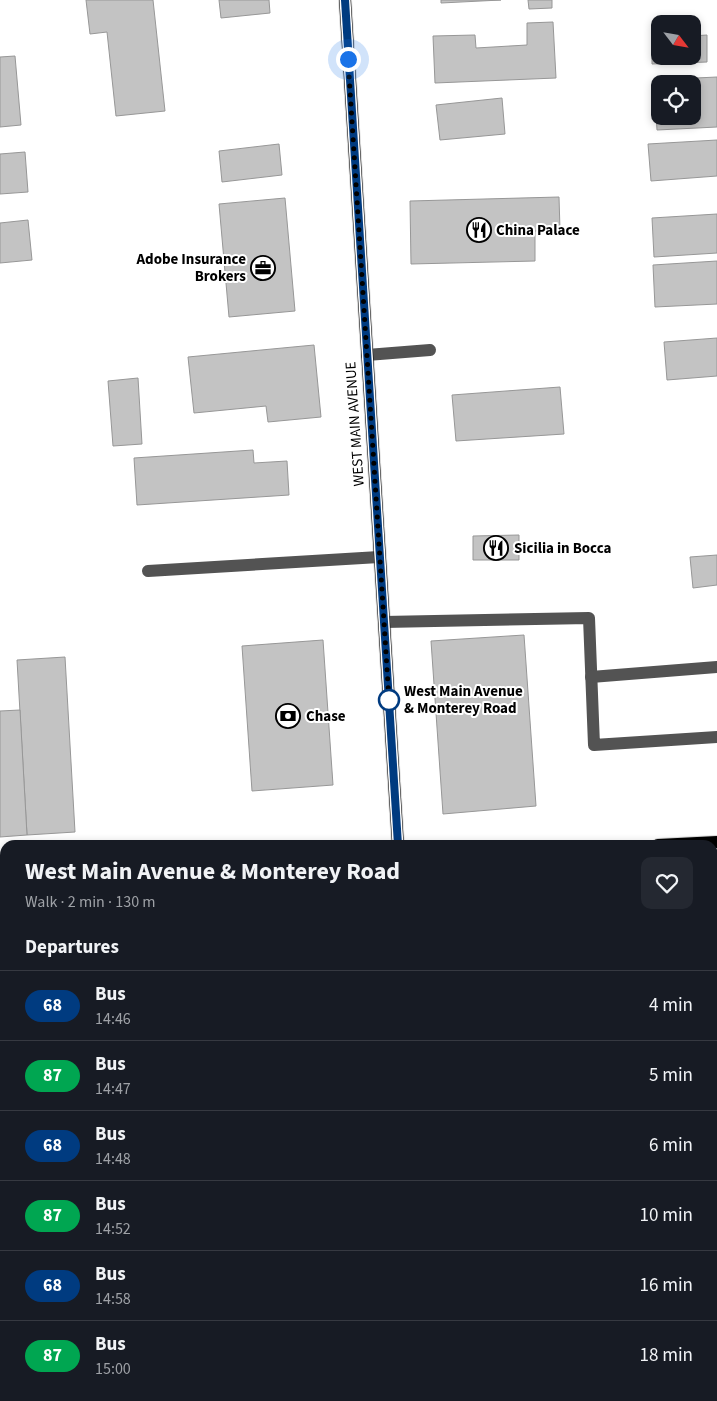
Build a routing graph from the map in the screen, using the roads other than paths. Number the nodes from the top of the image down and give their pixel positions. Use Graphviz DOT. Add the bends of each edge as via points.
graph roads {
  1 [pos="345,0"];
  2 [pos="430,350"];
  3 [pos="367,355"];
  4 [pos="379,557"];
  5 [pos="148,571"];
  6 [pos="384,622"];
  7 [pos="717,667"];
  8 [pos="591,677"];
  9 [pos="717,737"];
  10 [pos="398,840"];
  1 -- 3 [label="main road, WEST MAIN AVENUE"];
  2 -- 3 [label="lane"];
  3 -- 4 [label="main road, WEST MAIN AVENUE"];
  4 -- 5 [label="lane"];
  4 -- 6 [label="main road, WEST MAIN AVENUE"];
  6 -- 8 [label="lane" via="589,618"];
  6 -- 10 [label="main road, WEST MAIN AVENUE"];
  7 -- 8 [label="lane"];
  8 -- 9 [label="lane" via="594,745"];
}
